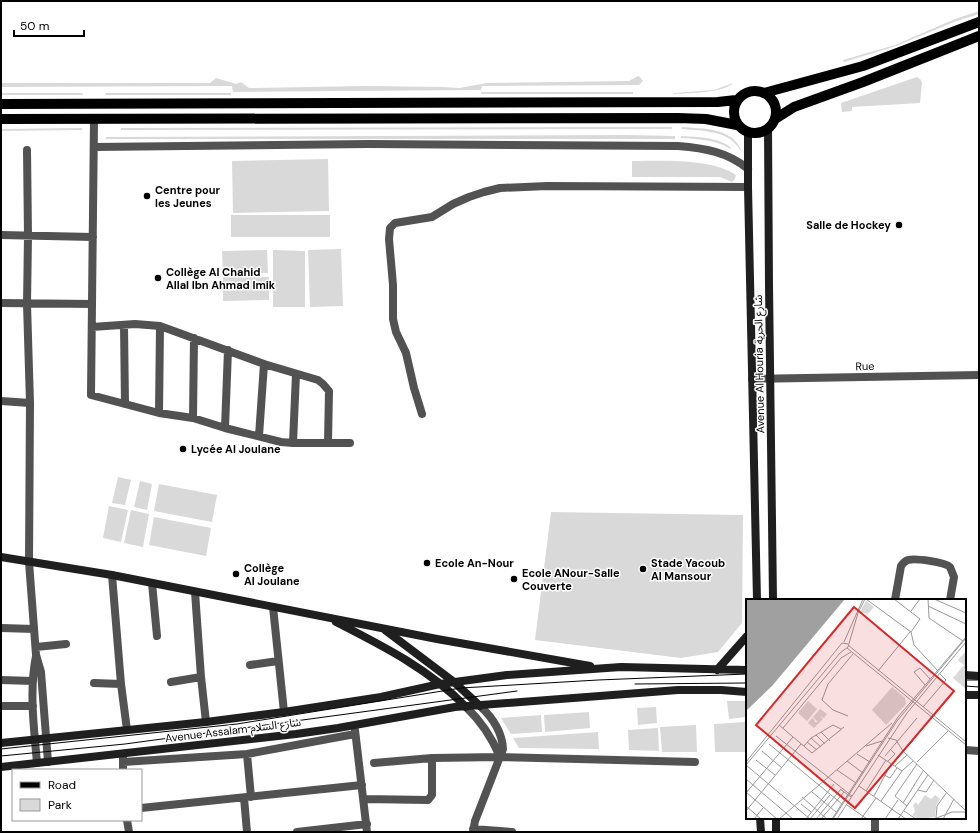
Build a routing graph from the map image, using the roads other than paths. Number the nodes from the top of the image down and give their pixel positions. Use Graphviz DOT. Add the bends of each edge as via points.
graph roads {
  1 [pos="979,22"];
  2 [pos="979,36"];
  3 [pos="764,93"];
  4 [pos="736,100"];
  5 [pos="1,104"];
  6 [pos="1,119"];
  7 [pos="775,119"];
  8 [pos="94,120"];
  9 [pos="737,124"];
  10 [pos="768,128"];
  11 [pos="748,132"];
  12 [pos="94,147"];
  13 [pos="27,150"];
  14 [pos="748,169"];
  15 [pos="748,187"];
  16 [pos="1,235"];
  17 [pos="28,236"];
  18 [pos="93,237"];
  19 [pos="1,303"];
  20 [pos="27,304"];
  21 [pos="92,304"];
  22 [pos="124,325"];
  23 [pos="160,326"];
  24 [pos="92,327"];
  25 [pos="194,338"];
  26 [pos="228,350"];
  27 [pos="264,364"];
  28 [pos="296,374"];
  29 [pos="979,375"];
  30 [pos="770,378"];
  31 [pos="752,379"];
  32 [pos="1,401"];
  33 [pos="30,403"];
  34 [pos="125,404"];
  35 [pos="159,413"];
  36 [pos="422,414"];
  37 [pos="193,418"];
  38 [pos="225,428"];
  39 [pos="259,436"];
  40 [pos="328,442"];
  41 [pos="293,443"];
  42 [pos="350,443"];
  43 [pos="1,557"];
  44 [pos="29,562"];
  45 [pos="112,575"];
  46 [pos="152,583"];
  47 [pos="195,592"];
  48 [pos="756,599"];
  49 [pos="773,599"];
  50 [pos="895,599"];
  51 [pos="950,599"];
  52 [pos="273,607"];
  53 [pos="329,618"];
  54 [pos="1,628"];
  55 [pos="34,628"];
  56 [pos="383,628"];
  57 [pos="157,636"];
  58 [pos="746,637"];
  59 [pos="66,644"];
  60 [pos="36,651"];
  61 [pos="278,661"];
  62 [pos="250,665"];
  63 [pos="603,668"];
  64 [pos="717,670"];
  65 [pos="746,670"];
  66 [pos="966,675"];
  67 [pos="979,676"];
  68 [pos="201,677"];
  69 [pos="1,680"];
  70 [pos="33,681"];
  71 [pos="171,682"];
  72 [pos="454,682"];
  73 [pos="94,683"];
  74 [pos="121,684"];
  75 [pos="440,684"];
  76 [pos="746,692"];
  77 [pos="966,695"];
  78 [pos="979,695"];
  79 [pos="1,706"];
  80 [pos="33,706"];
  81 [pos="480,706"];
  82 [pos="466,707"];
  83 [pos="284,712"];
  84 [pos="206,722"];
  85 [pos="354,725"];
  86 [pos="127,730"];
  87 [pos="355,734"];
  88 [pos="46,738"];
  89 [pos="35,740"];
  90 [pos="1,743"];
  91 [pos="966,750"];
  92 [pos="979,751"];
  93 [pos="247,754"];
  94 [pos="500,757"];
  95 [pos="432,758"];
  96 [pos="48,762"];
  97 [pos="123,762"];
  98 [pos="695,762"];
  99 [pos="36,763"];
  100 [pos="374,763"];
  101 [pos="1,766"];
  102 [pos="362,785"];
  103 [pos="248,798"];
  104 [pos="364,799"];
  105 [pos="142,808"];
  106 [pos="760,819"];
  107 [pos="776,819"];
  108 [pos="875,819"];
  109 [pos="127,821"];
  110 [pos="367,828"];
  111 [pos="473,830"];
  112 [pos="128,832"];
  113 [pos="247,832"];
  114 [pos="297,832"];
  115 [pos="512,832"];
  116 [pos="760,832"];
  117 [pos="776,832"];
  118 [pos="875,832"];
  1 -- 3 [label="main road" via="863,66"];
  2 -- 7 [label="main road" via="794,107"];
  3 -- 4 [label="main road" via="749,91"];
  3 -- 7 [label="main road" via="773,101"];
  4 -- 5 [label="main road"];
  4 -- 9 [label="main road" via="733,112"];
  6 -- 8 [label="main road"];
  7 -- 10 [label="main road"];
  8 -- 9 [label="main road" via="678,118"];
  8 -- 12 [label="street"];
  9 -- 11 [label="main road"];
  10 -- 11 [label="main road" via="758,133"];
  10 -- 30 [label="main road, Avenue Al Houria شارع الحرية"];
  11 -- 14 [label="main road, Avenue Al Houria شارع الحرية"];
  12 -- 14 [label="street" via="370,144 678,146 701,148 723,154"];
  12 -- 18 [label="street"];
  13 -- 17 [label="street"];
  14 -- 15 [label="main road, Avenue Al Houria شارع الحرية"];
  15 -- 31 [label="main road, Avenue Al Houria شارع الحرية"];
  15 -- 36 [label="street" via="500,188 468,197 432,217 395,223 390,228 389,239 393,319 406,353"];
  16 -- 17 [label="street"];
  17 -- 18 [label="street"];
  17 -- 20 [label="street"];
  18 -- 21 [label="street"];
  19 -- 20 [label="street"];
  20 -- 21 [label="street"];
  20 -- 33 [label="street"];
  21 -- 24 [label="street"];
  22 -- 23 [label="street"];
  22 -- 24 [label="street"];
  22 -- 34 [label="street"];
  23 -- 25 [label="street"];
  23 -- 35 [label="street"];
  24 -- 34 [label="street" via="92,395"];
  25 -- 26 [label="street"];
  25 -- 37 [label="street"];
  26 -- 27 [label="street"];
  26 -- 38 [label="street"];
  27 -- 28 [label="street"];
  27 -- 39 [label="street"];
  28 -- 40 [label="street" via="318,380 329,391"];
  28 -- 41 [label="street"];
  29 -- 30 [label="street, Rue"];
  30 -- 31 [label="street, Rue"];
  30 -- 49 [label="main road, Avenue Al Houria شارع الحرية"];
  31 -- 48 [label="main road, Avenue Al Houria شارع الحرية"];
  32 -- 33 [label="street"];
  33 -- 44 [label="street"];
  34 -- 35 [label="street"];
  35 -- 37 [label="street"];
  37 -- 38 [label="street"];
  38 -- 39 [label="street"];
  39 -- 41 [label="street"];
  40 -- 41 [label="street"];
  40 -- 42 [label="street"];
  43 -- 44 [label="main road"];
  44 -- 45 [label="main road"];
  44 -- 55 [label="street"];
  45 -- 46 [label="main road"];
  45 -- 74 [label="street"];
  46 -- 47 [label="main road"];
  46 -- 57 [label="street"];
  47 -- 52 [label="main road"];
  47 -- 68 [label="street"];
  50 -- 51 [label="street" via="901,566 904,562 912,560 943,563 950,567 954,577"];
  52 -- 53 [label="main road"];
  52 -- 61 [label="street"];
  53 -- 56 [label="main road"];
  53 -- 75 [label="main road" via="402,657"];
  54 -- 55 [label="street"];
  55 -- 60 [label="street"];
  56 -- 63 [label="main road"];
  56 -- 72 [label="main road"];
  58 -- 64 [label="main road"];
  59 -- 60 [label="street"];
  60 -- 70 [label="street"];
  60 -- 88 [label="street" via="42,672"];
  61 -- 62 [label="street"];
  61 -- 83 [label="street"];
  63 -- 64 [label="main road"];
  63 -- 72 [label="main road, Avenue Assalam شارع السلام"];
  64 -- 65 [label="main road"];
  66 -- 67 [label="main road"];
  68 -- 71 [label="street"];
  68 -- 84 [label="street"];
  69 -- 70 [label="street"];
  70 -- 80 [label="street"];
  72 -- 75 [label="main road, Avenue Assalam شارع السلام"];
  72 -- 81 [label="main road"];
  73 -- 74 [label="street"];
  74 -- 86 [label="street"];
  75 -- 82 [label="main road"];
  75 -- 83 [label="main road, Avenue Assalam شارع السلام" via="381,697"];
  76 -- 81 [label="main road, Avenue Assalam شارع السلام" via="678,690"];
  77 -- 78 [label="main road"];
  79 -- 80 [label="street"];
  80 -- 89 [label="street"];
  81 -- 82 [label="main road, Avenue Assalam شارع السلام"];
  81 -- 94 [label="street" via="500,734"];
  82 -- 85 [label="main road, Avenue Assalam شارع السلام"];
  82 -- 94 [label="street" via="484,726"];
  83 -- 84 [label="main road, Avenue Assalam شارع السلام"];
  84 -- 86 [label="main road, Avenue Assalam شارع السلام"];
  85 -- 87 [label="street"];
  85 -- 97 [label="main road, Avenue Assalam شارع السلام"];
  86 -- 88 [label="main road, Avenue Assalam شارع السلام"];
  87 -- 93 [label="street"];
  87 -- 102 [label="street"];
  88 -- 89 [label="main road, Avenue Assalam شارع السلام"];
  88 -- 96 [label="street"];
  89 -- 90 [label="main road, Avenue Assalam شارع السلام"];
  89 -- 99 [label="street"];
  91 -- 92 [label="street"];
  93 -- 97 [label="street"];
  93 -- 103 [label="street"];
  94 -- 95 [label="street"];
  94 -- 98 [label="street"];
  94 -- 111 [label="street"];
  95 -- 100 [label="street"];
  95 -- 104 [label="street" via="432,795 428,800"];
  96 -- 97 [label="main road, Avenue Assalam شارع السلام"];
  96 -- 99 [label="main road, Avenue Assalam شارع السلام"];
  99 -- 101 [label="main road, Avenue Assalam شارع السلام"];
  102 -- 103 [label="street"];
  102 -- 104 [label="street"];
  103 -- 105 [label="street"];
  103 -- 113 [label="street"];
  104 -- 110 [label="street"];
  106 -- 116 [label="main road"];
  107 -- 117 [label="main road"];
  108 -- 118 [label="street"];
  109 -- 112 [label="street"];
  110 -- 114 [label="street"];
  111 -- 115 [label="street"];
}
